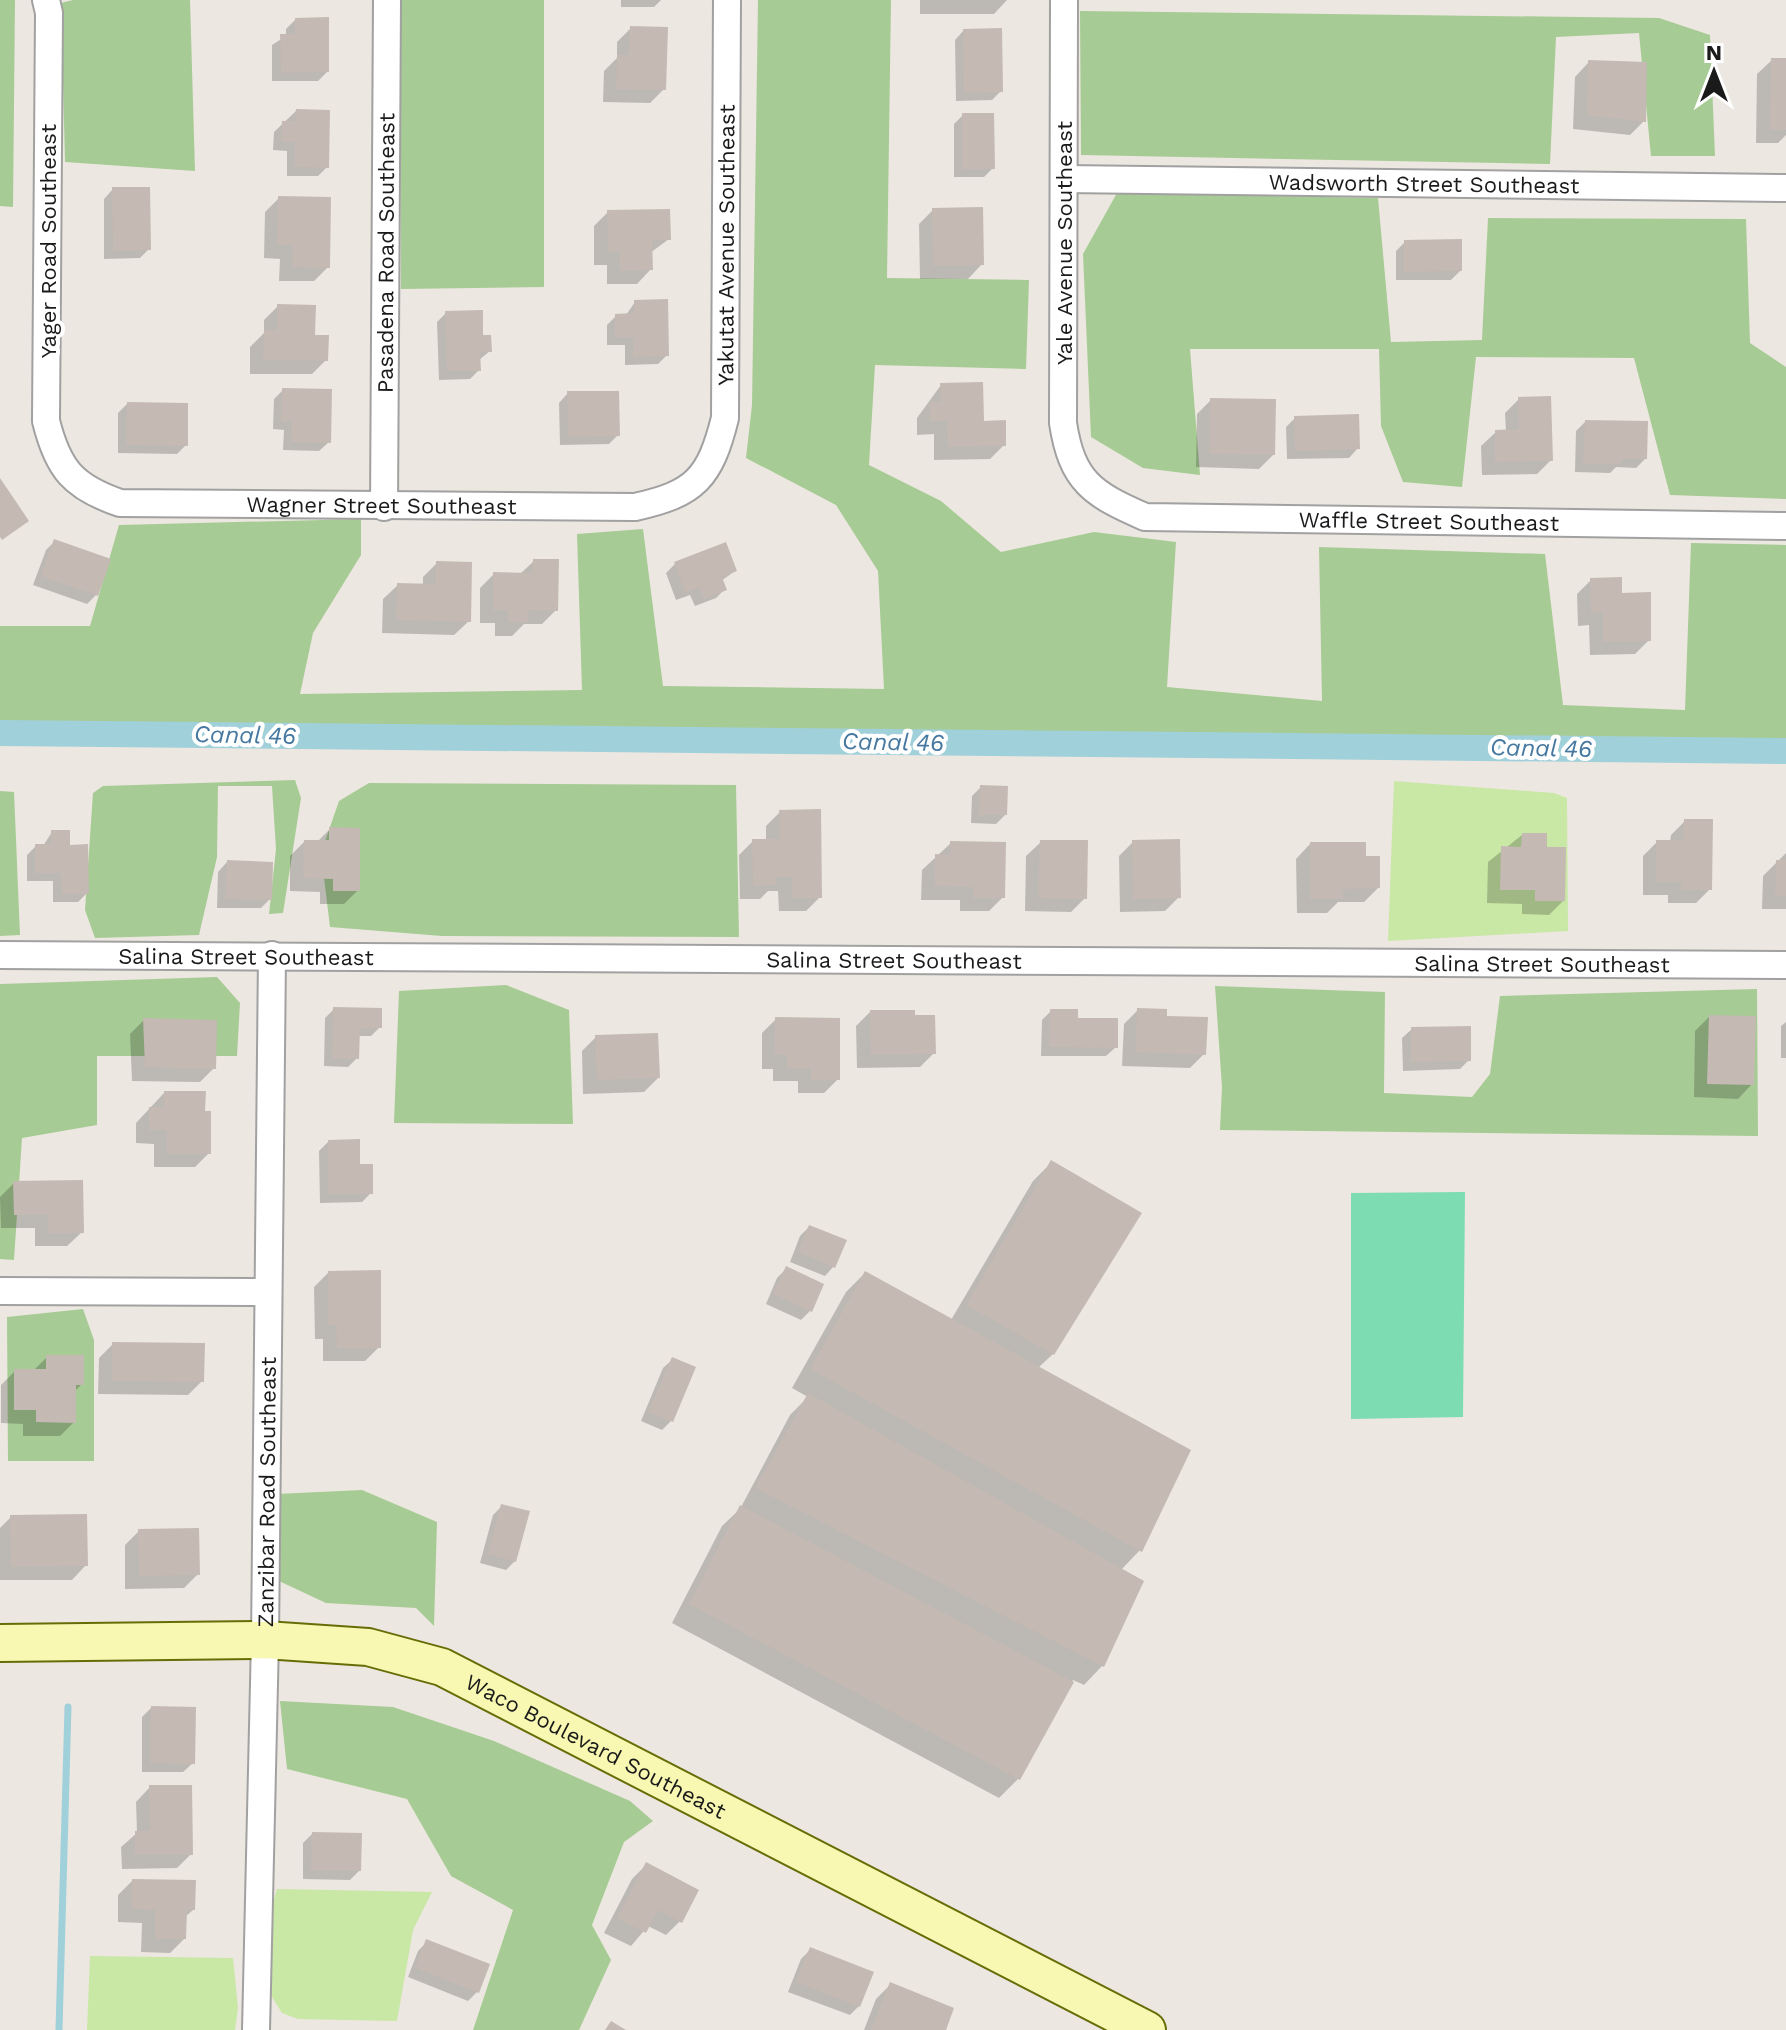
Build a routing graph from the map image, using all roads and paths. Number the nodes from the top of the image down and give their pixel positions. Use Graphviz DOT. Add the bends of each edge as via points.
graph roads {
  1 [pos="46,0"];
  2 [pos="387,0"];
  3 [pos="727,0"];
  4 [pos="1064,0"];
  5 [pos="1064,179"];
  6 [pos="1786,188"];
  7 [pos="70,477"];
  8 [pos="1083,482"];
  9 [pos="695,483"];
  10 [pos="384,507"];
  11 [pos="1786,526"];
  12 [pos="0,955"];
  13 [pos="272,955"];
  14 [pos="1786,965"];
  15 [pos="0,1291"];
  16 [pos="268,1292"];
  17 [pos="265,1640"];
  18 [pos="0,1643"];
  19 [pos="256,2030"];
  20 [pos="1147,2030"];
  1 -- 7 [label="street, Yager Road Southeast" via="46,421 54,452"];
  2 -- 10 [label="street, Pasadena Road Southeast"];
  3 -- 9 [label="street, Yakutat Avenue Southeast" via="725,418 716,456"];
  4 -- 5 [label="street, Yale Avenue Southeast"];
  5 -- 6 [label="street, Wadsworth Street Southeast"];
  5 -- 8 [label="street, Yale Avenue Southeast" via="1063,423 1068,457"];
  7 -- 10 [label="street, Wagner Street Southeast" via="93,494 120,503"];
  8 -- 11 [label="street, Waffle Street Southeast" via="1145,517"];
  9 -- 10 [label="street, Wagner Street Southeast" via="672,499 635,507"];
  12 -- 13 [label="street, Salina Street Southeast"];
  13 -- 14 [label="street, Salina Street Southeast"];
  13 -- 16 [label="street, Zanzibar Road Southeast"];
  15 -- 16 [label="street"];
  16 -- 17 [label="street, Zanzibar Road Southeast"];
  17 -- 18 [label="street, Waco Boulevard Southeast"];
  17 -- 19 [label="street, Zanzibar Road Southeast"];
  17 -- 20 [label="street, Waco Boulevard Southeast" via="368,1647 442,1667"];
}
